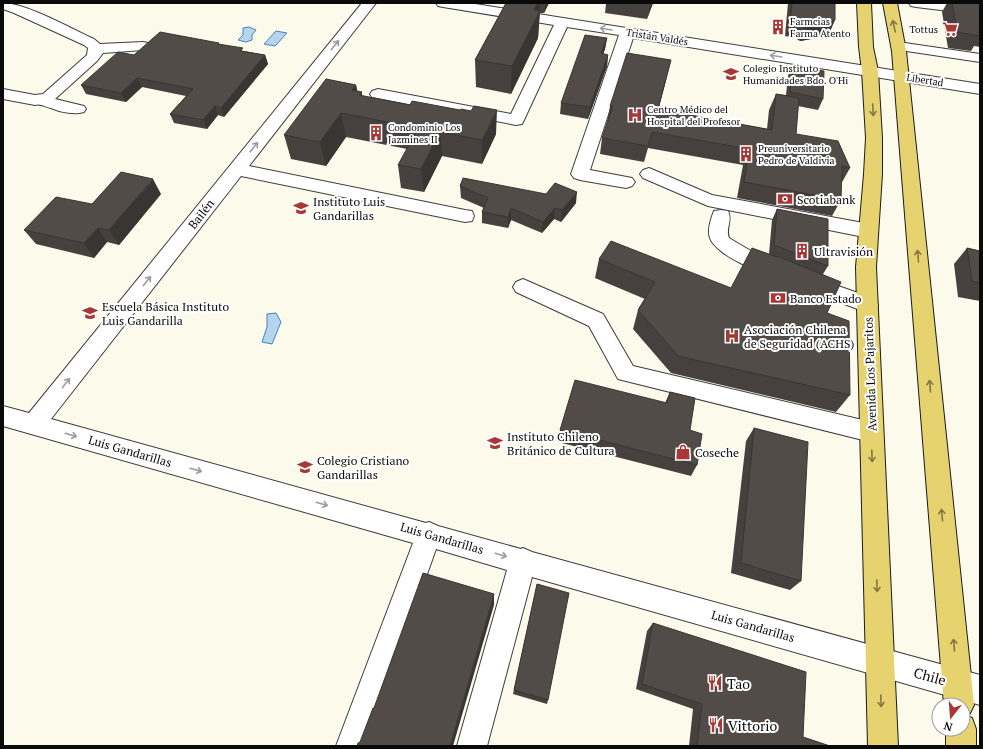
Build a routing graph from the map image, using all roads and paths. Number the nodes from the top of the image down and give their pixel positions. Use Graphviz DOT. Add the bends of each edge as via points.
graph roads {
  1 [pos="369,3"];
  2 [pos="443,3"];
  3 [pos="864,3"];
  4 [pos="890,3"];
  5 [pos="916,3"];
  6 [pos="3,5"];
  7 [pos="495,7"];
  8 [pos="974,10"];
  9 [pos="562,22"];
  10 [pos="627,33"];
  11 [pos="143,46"];
  12 [pos="898,46"];
  13 [pos="96,49"];
  14 [pos="980,58"];
  15 [pos="870,71"];
  16 [pos="901,76"];
  17 [pos="980,89"];
  18 [pos="3,94"];
  19 [pos="378,94"];
  20 [pos="41,99"];
  21 [pos="78,110"];
  22 [pos="236,169"];
  23 [pos="649,174"];
  24 [pos="626,182"];
  25 [pos="465,216"];
  26 [pos="720,216"];
  27 [pos="869,231"];
  28 [pos="523,287"];
  29 [pos="868,305"];
  30 [pos="3,416"];
  31 [pos="33,425"];
  32 [pos="871,432"];
  33 [pos="429,534"];
  34 [pos="523,561"];
  35 [pos="880,662"];
  36 [pos="966,693"];
  37 [pos="351,746"];
  38 [pos="472,746"];
  39 [pos="883,746"];
  22 -- 1 [label="street, Bailén, one-way"];
  2 -- 7 [label="street, Tristán Valdés"];
  3 -- 15 [label="main road, Avenida Los Pajaritos"];
  12 -- 4 [label="main road, one-way"];
  5 -- 8 [label="street"];
  6 -- 13 [label="street" via="89,42"];
  7 -- 9 [label="street, Tristán Valdés"];
  10 -- 9 [label="street, Tristán Valdés, one-way"];
  9 -- 19 [label="street" via="516,120"];
  15 -- 10 [label="street, Tristán Valdés, one-way"];
  10 -- 24 [label="street" via="580,174"];
  11 -- 13 [label="street"];
  12 -- 14 [label="street"];
  12 -- 16 [label="main road"];
  13 -- 20 [label="street" via="92,58 53,94"];
  15 -- 16 [label="street, Libertad"];
  15 -- 27 [label="main road, Avenida Los Pajaritos, one-way" via="874,138"];
  16 -- 17 [label="street, Libertad"];
  36 -- 16 [label="main road, one-way"];
  18 -- 20 [label="street"];
  20 -- 21 [label="street"];
  22 -- 25 [label="street"];
  31 -- 22 [label="street, Bailén, one-way"];
  23 -- 27 [label="street" via="708,200"];
  26 -- 29 [label="street" via="718,236 721,242 739,254"];
  27 -- 29 [label="main road, Avenida Los Pajaritos" via="866,267"];
  28 -- 32 [label="street" via="596,320 626,373"];
  29 -- 32 [label="main road, Avenida Los Pajaritos"];
  30 -- 31 [label="street, Luis Gandarillas"];
  31 -- 33 [label="street, Luis Gandarillas, one-way"];
  32 -- 35 [label="main road, Avenida Los Pajaritos, one-way"];
  33 -- 34 [label="street, Luis Gandarillas, one-way"];
  33 -- 37 [label="street"];
  34 -- 35 [label="street, Luis Gandarillas"];
  34 -- 38 [label="street"];
  35 -- 36 [label="street, Chile"];
  35 -- 39 [label="main road, Avenida Los Pajaritos, one-way"];
}
